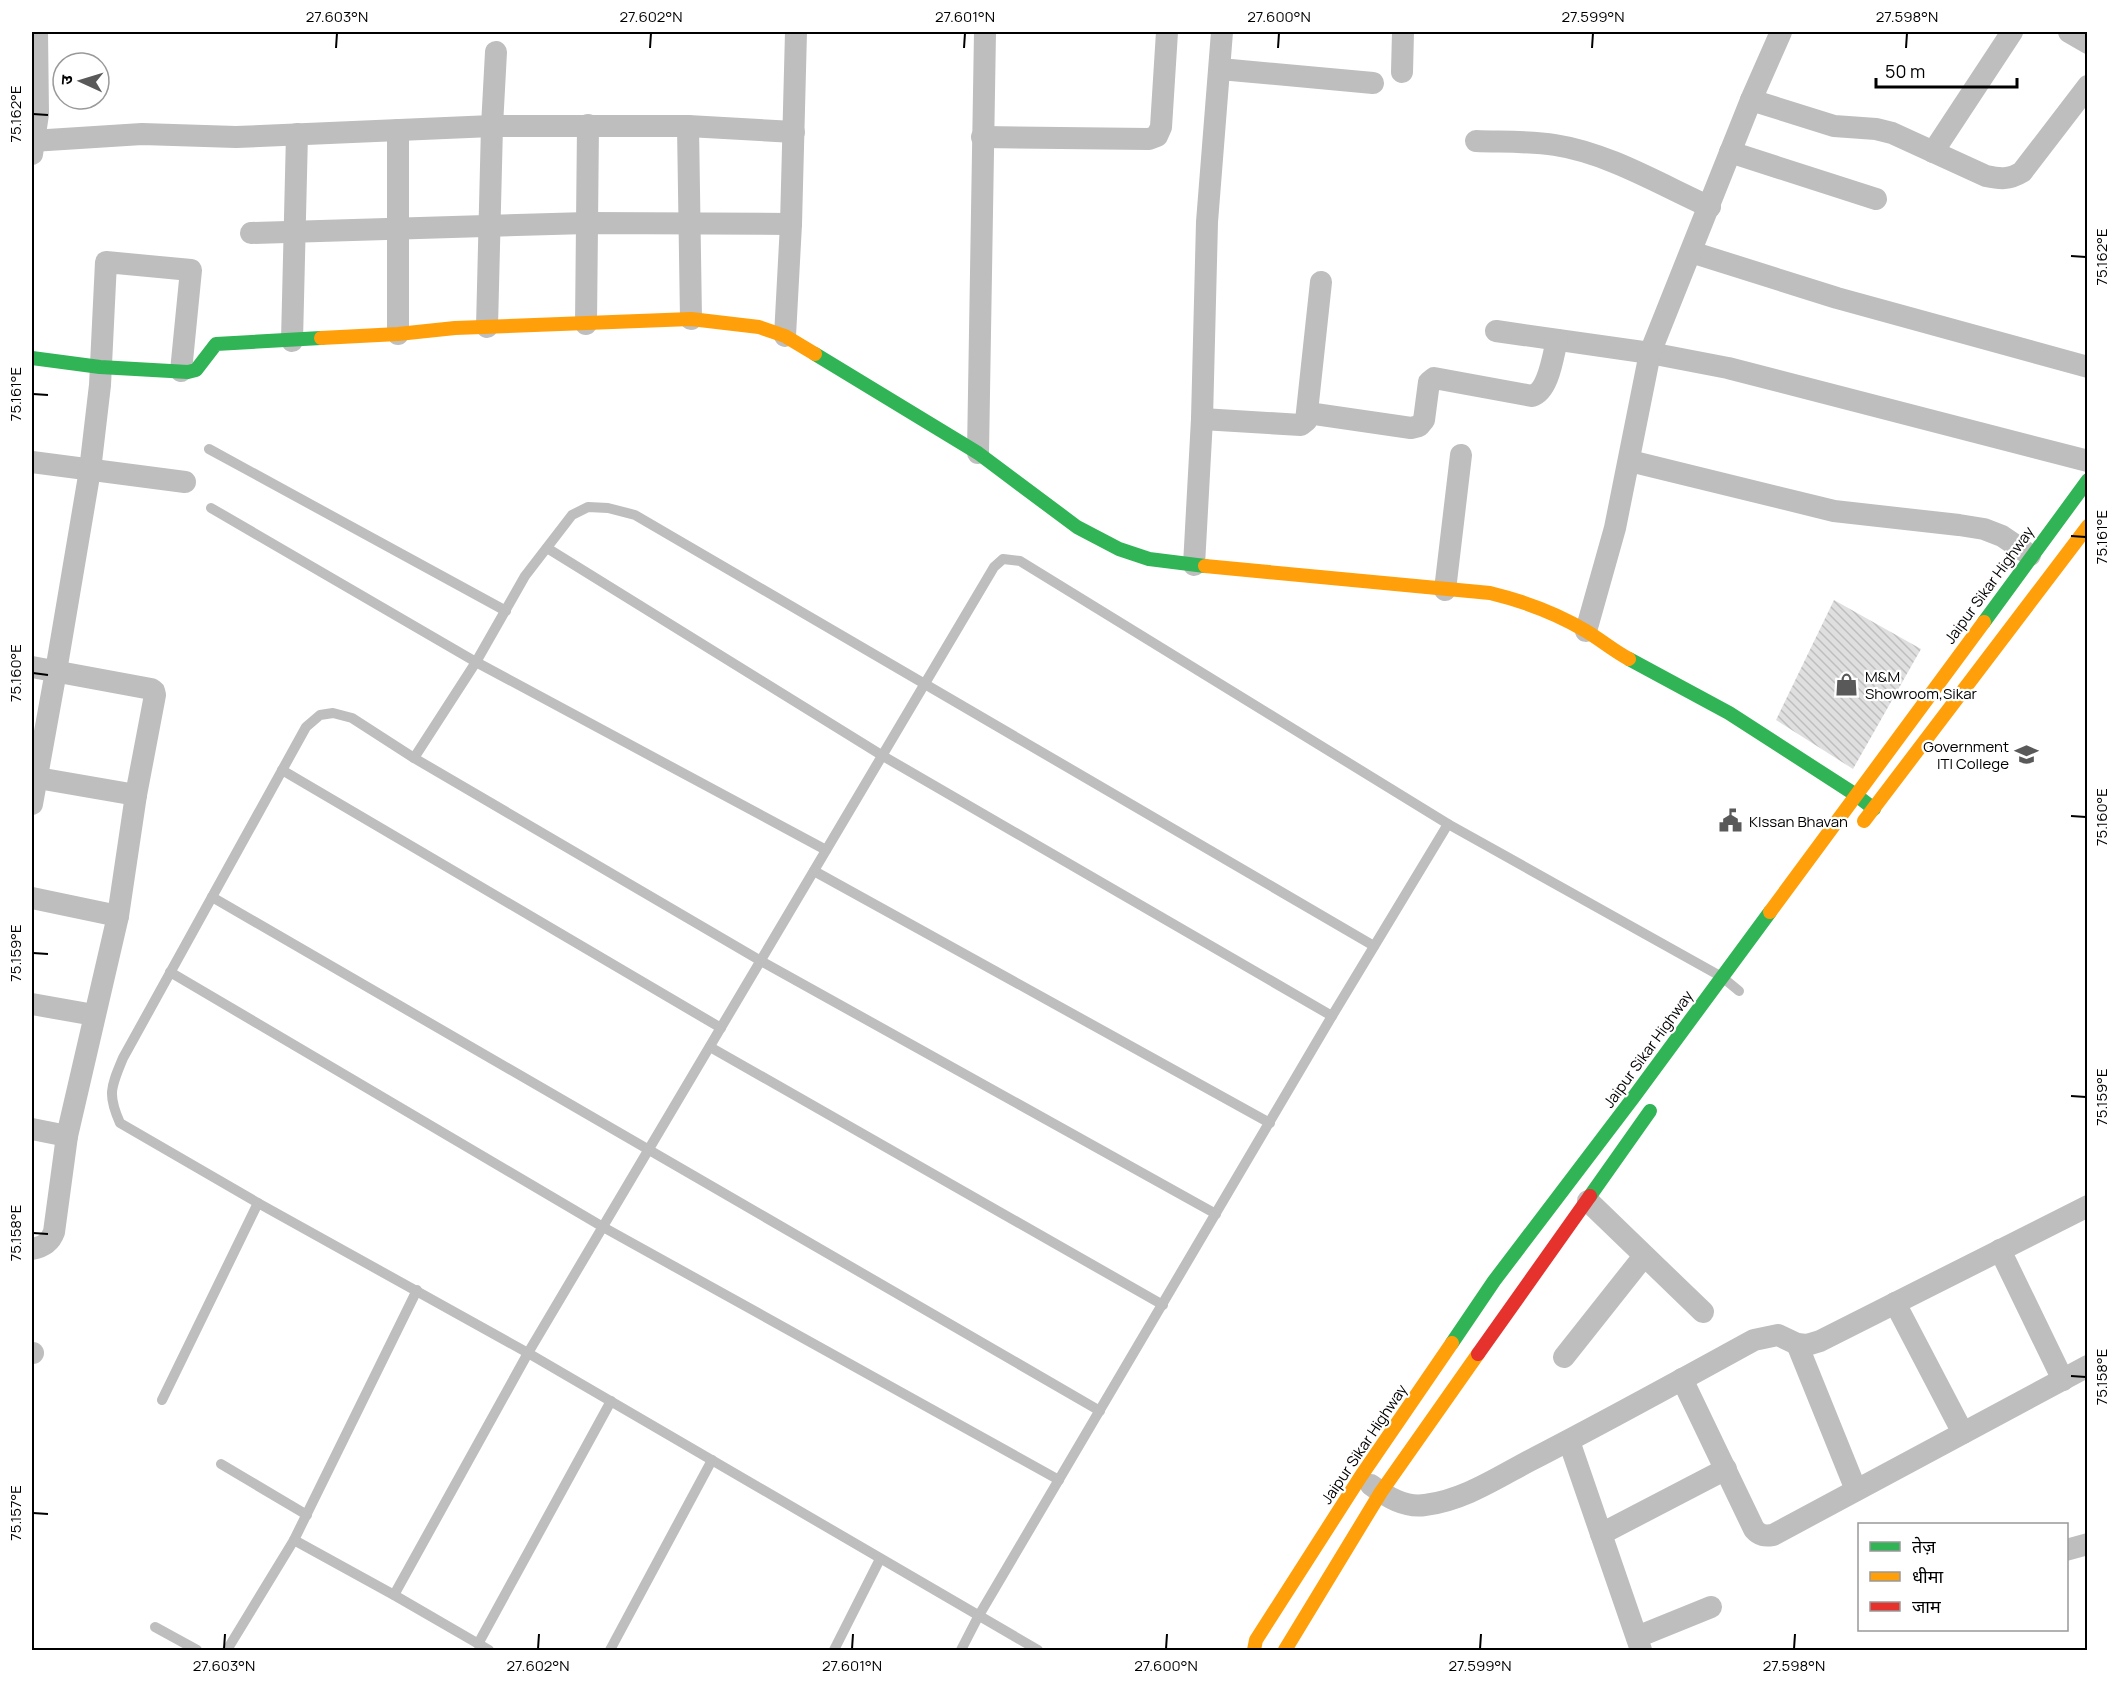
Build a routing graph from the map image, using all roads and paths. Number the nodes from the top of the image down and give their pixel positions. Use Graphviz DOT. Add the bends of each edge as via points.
graph roads {
  1 [pos="37,32"];
  2 [pos="796,32"];
  3 [pos="985,32"];
  4 [pos="1167,32"];
  5 [pos="1222,32"];
  6 [pos="1403,32"];
  7 [pos="1779,32"];
  8 [pos="2012,32"];
  9 [pos="2069,32"];
  10 [pos="2088,43"];
  11 [pos="496,52"];
  12 [pos="1220,69"];
  13 [pos="1402,72"];
  14 [pos="1373,83"];
  15 [pos="2088,86"];
  16 [pos="1751,100"];
  17 [pos="588,125"];
  18 [pos="492,126"];
  19 [pos="688,126"];
  20 [pos="398,130"];
  21 [pos="794,132"];
  22 [pos="297,134"];
  23 [pos="982,137"];
  24 [pos="1476,141"];
  25 [pos="32,146"];
  26 [pos="1730,152"];
  27 [pos="1933,152"];
  28 [pos="1876,199"];
  29 [pos="1710,207"];
  30 [pos="587,223"];
  31 [pos="690,223"];
  32 [pos="791,224"];
  33 [pos="489,225"];
  34 [pos="397,228"];
  35 [pos="293,232"];
  36 [pos="252,233"];
  37 [pos="1691,252"];
  38 [pos="1321,282"];
  39 [pos="691,319"];
  40 [pos="586,324"];
  41 [pos="487,327"];
  42 [pos="1496,331"];
  43 [pos="398,334"];
  44 [pos="785,336"];
  45 [pos="1557,340"];
  46 [pos="292,341"];
  47 [pos="1650,353"];
  48 [pos="32,358"];
  49 [pos="100,367"];
  50 [pos="2088,367"];
  51 [pos="181,371"];
  52 [pos="1308,413"];
  53 [pos="1202,419"];
  54 [pos="209,449"];
  55 [pos="978,453"];
  56 [pos="1461,455"];
  57 [pos="1630,461"];
  58 [pos="2088,461"];
  59 [pos="32,462"];
  60 [pos="90,470"];
  61 [pos="2088,480"];
  62 [pos="185,482"];
  63 [pos="211,508"];
  64 [pos="2088,526"];
  65 [pos="547,548"];
  66 [pos="2030,555"];
  67 [pos="1194,566"];
  68 [pos="1445,590"];
  69 [pos="506,610"];
  70 [pos="1586,631"];
  71 [pos="476,662"];
  72 [pos="32,667"];
  73 [pos="56,671"];
  74 [pos="926,684"];
  75 [pos="883,756"];
  76 [pos="414,758"];
  77 [pos="282,770"];
  78 [pos="34,778"];
  79 [pos="136,795"];
  80 [pos="1856,795"];
  81 [pos="32,804"];
  82 [pos="1874,809"];
  83 [pos="1448,824"];
  84 [pos="1859,828"];
  85 [pos="826,850"];
  86 [pos="814,871"];
  87 [pos="212,897"];
  88 [pos="32,898"];
  89 [pos="118,916"];
  90 [pos="1374,946"];
  91 [pos="761,960"];
  92 [pos="170,972"];
  93 [pos="1722,977"];
  94 [pos="1739,991"];
  95 [pos="32,1004"];
  96 [pos="94,1015"];
  97 [pos="1332,1016"];
  98 [pos="721,1028"];
  99 [pos="710,1047"];
  100 [pos="1655,1104"];
  101 [pos="1270,1124"];
  102 [pos="32,1129"];
  103 [pos="68,1136"];
  104 [pos="649,1150"];
  105 [pos="1588,1201"];
  106 [pos="258,1203"];
  107 [pos="2088,1206"];
  108 [pos="1216,1214"];
  109 [pos="603,1227"];
  110 [pos="32,1249"];
  111 [pos="2000,1250"];
  112 [pos="1644,1256"];
  113 [pos="417,1290"];
  114 [pos="1895,1303"];
  115 [pos="1163,1305"];
  116 [pos="1703,1312"];
  117 [pos="1797,1344"];
  118 [pos="528,1353"];
  119 [pos="1563,1358"];
  120 [pos="2088,1366"];
  121 [pos="1682,1379"];
  122 [pos="2063,1380"];
  123 [pos="162,1400"];
  124 [pos="611,1401"];
  125 [pos="1100,1411"];
  126 [pos="1963,1433"];
  127 [pos="1569,1441"];
  128 [pos="712,1460"];
  129 [pos="221,1464"];
  130 [pos="1726,1469"];
  131 [pos="1361,1476"];
  132 [pos="1059,1480"];
  133 [pos="1856,1490"];
  134 [pos="1381,1492"];
  135 [pos="307,1515"];
  136 [pos="1601,1534"];
  137 [pos="294,1540"];
  138 [pos="2088,1544"];
  139 [pos="2068,1550"];
  140 [pos="880,1559"];
  141 [pos="394,1595"];
  142 [pos="1711,1607"];
  143 [pos="978,1617"];
  144 [pos="155,1627"];
  145 [pos="478,1644"];
  146 [pos="1639,1644"];
  147 [pos="197,1650"];
  148 [pos="227,1650"];
  149 [pos="489,1650"];
  150 [pos="610,1650"];
  151 [pos="834,1650"];
  152 [pos="961,1650"];
  153 [pos="1038,1650"];
  154 [pos="1254,1650"];
  155 [pos="1285,1650"];
  1 -- 25 [label="street" via="38,114"];
  2 -- 21 [label="street"];
  3 -- 23 [label="street"];
  4 -- 23 [label="street" via="1161,127 1157,136"];
  5 -- 12 [label="street"];
  6 -- 13 [label="street"];
  7 -- 16 [label="street"];
  8 -- 27 [label="street"];
  9 -- 10 [label="street"];
  11 -- 18 [label="street"];
  12 -- 14 [label="street"];
  12 -- 53 [label="street" via="1207,222"];
  15 -- 27 [label="street" via="2022,172 2013,177 1986,176"];
  16 -- 26 [label="street"];
  16 -- 27 [label="street" via="1834,126 1892,133"];
  17 -- 18 [label="street"];
  17 -- 19 [label="street"];
  17 -- 30 [label="street"];
  18 -- 20 [label="street"];
  18 -- 33 [label="street"];
  19 -- 21 [label="street"];
  19 -- 31 [label="street"];
  20 -- 22 [label="street"];
  20 -- 34 [label="street"];
  21 -- 32 [label="street"];
  22 -- 25 [label="street" via="142,134"];
  22 -- 35 [label="street"];
  23 -- 55 [label="street"];
  24 -- 29 [label="street" via="1555,145 1575,150 1602,158"];
  26 -- 28 [label="street"];
  26 -- 29 [label="street"];
  29 -- 37 [label="street"];
  30 -- 31 [label="street"];
  30 -- 33 [label="street"];
  30 -- 40 [label="street"];
  31 -- 32 [label="street"];
  31 -- 39 [label="street"];
  32 -- 44 [label="street"];
  33 -- 34 [label="street"];
  33 -- 41 [label="street"];
  34 -- 35 [label="street"];
  34 -- 43 [label="street"];
  35 -- 36 [label="street"];
  35 -- 46 [label="street"];
  37 -- 47 [label="street"];
  37 -- 50 [label="street" via="1837,298"];
  38 -- 52 [label="street"];
  39 -- 40 [label="main road"];
  39 -- 44 [label="main road" via="759,327"];
  40 -- 41 [label="main road"];
  41 -- 43 [label="main road"];
  42 -- 45 [label="street"];
  43 -- 46 [label="main road"];
  44 -- 55 [label="main road"];
  45 -- 47 [label="street"];
  45 -- 52 [label="street" via="1544,387 1532,396 1434,378 1424,420 1412,428"];
  46 -- 51 [label="main road" via="216,344 196,370"];
  47 -- 57 [label="street"];
  47 -- 58 [label="street" via="1728,368"];
  48 -- 49 [label="main road"];
  49 -- 51 [label="main road"];
  49 -- 51 [label="street" via="106,262 191,270"];
  49 -- 60 [label="street"];
  52 -- 53 [label="street" via="1302,425"];
  53 -- 67 [label="street"];
  54 -- 69 [label="lane"];
  55 -- 67 [label="main road" via="1077,527 1119,549 1149,559"];
  56 -- 68 [label="street"];
  57 -- 66 [label="street" via="1834,511 1984,529"];
  57 -- 70 [label="street"];
  59 -- 60 [label="street"];
  60 -- 62 [label="street"];
  60 -- 73 [label="street"];
  61 -- 66 [label="main road, Jaipur Sikar Highway"];
  63 -- 71 [label="lane"];
  64 -- 82 [label="main road"];
  65 -- 69 [label="lane"];
  65 -- 74 [label="lane" via="572,515 588,507 635,515"];
  65 -- 75 [label="lane"];
  66 -- 80 [label="main road, Jaipur Sikar Highway"];
  67 -- 68 [label="main road"];
  68 -- 70 [label="main road" via="1490,593 1524,601"];
  69 -- 71 [label="lane"];
  70 -- 80 [label="main road" via="1610,649 1729,713"];
  71 -- 76 [label="lane"];
  71 -- 85 [label="lane"];
  72 -- 73 [label="street"];
  73 -- 78 [label="street"];
  73 -- 79 [label="street" via="154,691"];
  74 -- 75 [label="lane"];
  74 -- 83 [label="lane" via="994,567 1004,559 1020,561"];
  74 -- 90 [label="lane"];
  75 -- 85 [label="lane"];
  75 -- 97 [label="lane"];
  76 -- 77 [label="lane" via="352,718 333,713 320,715 306,727"];
  76 -- 91 [label="lane"];
  77 -- 87 [label="lane"];
  77 -- 98 [label="lane"];
  78 -- 79 [label="street"];
  78 -- 81 [label="street"];
  79 -- 89 [label="street"];
  80 -- 82 [label="main road"];
  80 -- 93 [label="main road, Jaipur Sikar Highway"];
  82 -- 84 [label="main road"];
  83 -- 90 [label="lane"];
  83 -- 93 [label="lane"];
  85 -- 86 [label="lane"];
  86 -- 91 [label="lane"];
  86 -- 101 [label="lane"];
  87 -- 92 [label="lane"];
  87 -- 104 [label="lane"];
  88 -- 89 [label="street"];
  89 -- 96 [label="street"];
  90 -- 97 [label="lane"];
  91 -- 98 [label="lane"];
  91 -- 108 [label="lane"];
  92 -- 106 [label="lane" via="123,1058 113,1083 112,1105 120,1123"];
  92 -- 109 [label="lane"];
  93 -- 94 [label="lane"];
  93 -- 131 [label="main road, Jaipur Sikar Highway" via="1494,1281"];
  95 -- 96 [label="street"];
  96 -- 103 [label="street"];
  97 -- 101 [label="lane"];
  98 -- 99 [label="lane"];
  99 -- 104 [label="lane"];
  99 -- 115 [label="lane"];
  100 -- 105 [label="main road"];
  101 -- 108 [label="lane"];
  102 -- 103 [label="street"];
  103 -- 110 [label="street" via="54,1232 46,1245"];
  104 -- 109 [label="lane"];
  104 -- 125 [label="lane"];
  105 -- 112 [label="street"];
  105 -- 134 [label="main road"];
  106 -- 113 [label="lane"];
  106 -- 123 [label="lane"];
  107 -- 111 [label="street"];
  108 -- 115 [label="lane"];
  109 -- 118 [label="lane"];
  109 -- 132 [label="lane"];
  111 -- 114 [label="street"];
  111 -- 122 [label="street"];
  112 -- 116 [label="street"];
  112 -- 119 [label="street"];
  113 -- 118 [label="lane"];
  113 -- 135 [label="lane"];
  114 -- 117 [label="street" via="1820,1341"];
  114 -- 126 [label="street"];
  115 -- 125 [label="lane"];
  117 -- 121 [label="street" via="1778,1335 1754,1340"];
  117 -- 133 [label="street"];
  118 -- 124 [label="lane"];
  118 -- 141 [label="lane"];
  120 -- 122 [label="street"];
  121 -- 127 [label="street"];
  121 -- 130 [label="street"];
  122 -- 126 [label="street"];
  124 -- 128 [label="lane"];
  124 -- 145 [label="lane"];
  125 -- 132 [label="lane"];
  126 -- 133 [label="street"];
  127 -- 134 [label="street" via="1474,1490 1444,1501 1409,1505"];
  127 -- 136 [label="street"];
  128 -- 140 [label="lane"];
  128 -- 150 [label="lane"];
  129 -- 135 [label="lane"];
  130 -- 133 [label="street" via="1754,1529 1766,1536"];
  130 -- 136 [label="street"];
  131 -- 134 [label="street"];
  131 -- 154 [label="main road, Jaipur Sikar Highway" via="1256,1640"];
  132 -- 143 [label="lane"];
  134 -- 155 [label="main road"];
  135 -- 137 [label="lane"];
  136 -- 146 [label="street"];
  137 -- 141 [label="lane"];
  137 -- 148 [label="lane"];
  138 -- 139 [label="street"];
  140 -- 143 [label="lane"];
  140 -- 151 [label="lane"];
  141 -- 145 [label="lane"];
  142 -- 146 [label="street"];
  143 -- 152 [label="lane"];
  143 -- 153 [label="lane"];
  144 -- 147 [label="lane"];
  145 -- 149 [label="lane"];
}
